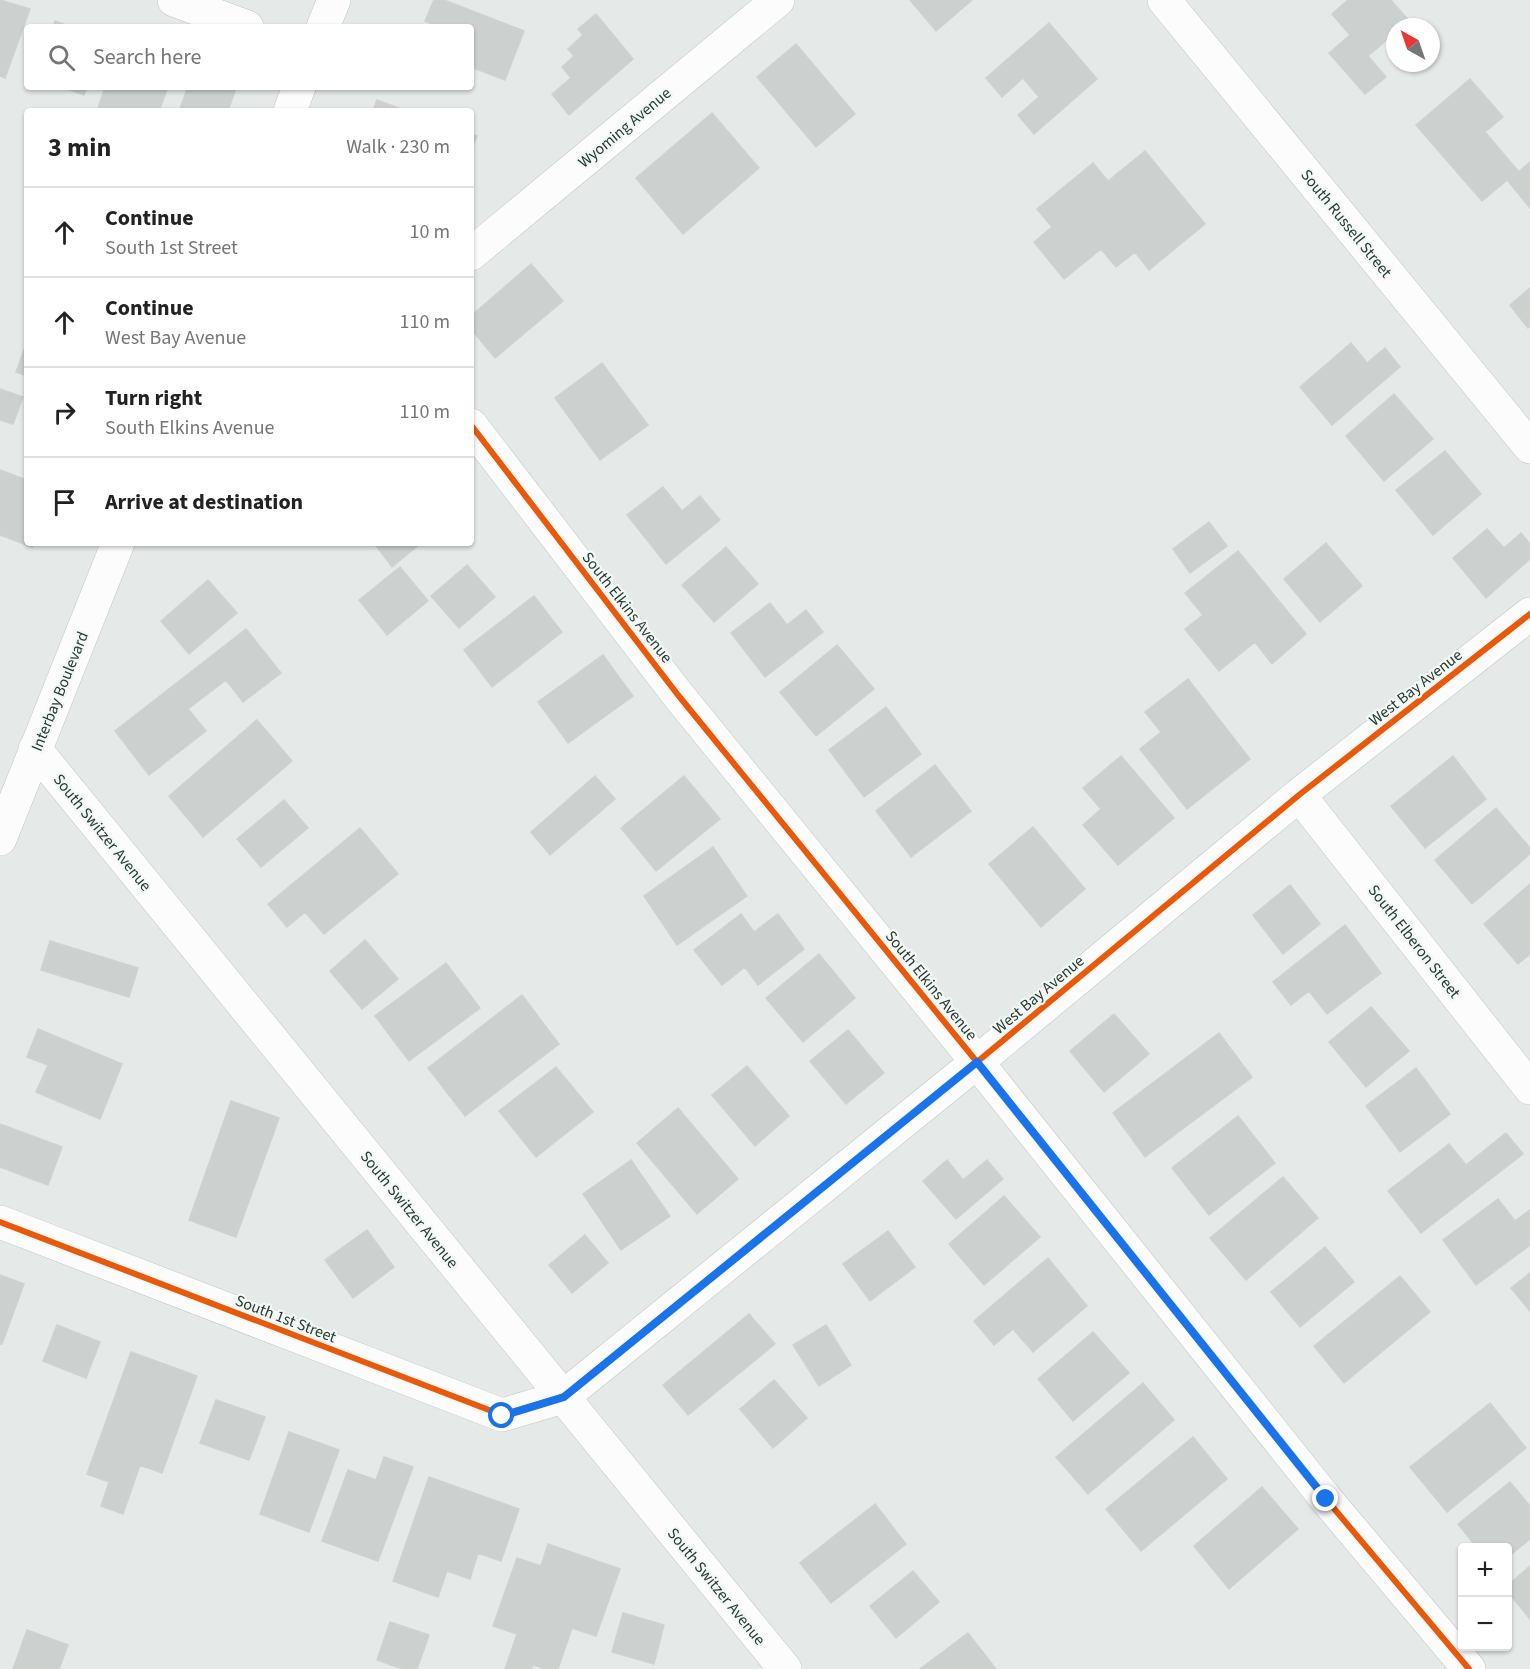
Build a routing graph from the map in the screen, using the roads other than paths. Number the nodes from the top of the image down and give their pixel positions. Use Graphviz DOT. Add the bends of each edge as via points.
graph roads {
  1 [pos="174,0"];
  2 [pos="334,0"];
  3 [pos="778,0"];
  4 [pos="1164,0"];
  5 [pos="239,24"];
  6 [pos="324,24"];
  7 [pos="298,90"];
  8 [pos="291,108"];
  9 [pos="474,252"];
  10 [pos="474,429"];
  11 [pos="1530,447"];
  12 [pos="117,546"];
  13 [pos="1530,614"];
  14 [pos="35,749"];
  15 [pos="1299,795"];
  16 [pos="0,839"];
  17 [pos="977,1062"];
  18 [pos="1530,1088"];
  19 [pos="0,1222"];
  20 [pos="564,1397"];
  21 [pos="785,1669"];
  22 [pos="1469,1669"];
  1 -- 5 [label="street"];
  2 -- 6 [label="street"];
  3 -- 9 [label="street, Wyoming Avenue"];
  4 -- 11 [label="street, South Russell Street"];
  7 -- 8 [label="street"];
  10 -- 17 [label="street, South Elkins Avenue" via="678,695"];
  12 -- 14 [label="street, Interbay Boulevard"];
  13 -- 15 [label="street, West Bay Avenue"];
  14 -- 16 [label="street, Interbay Boulevard"];
  14 -- 20 [label="street, South Switzer Avenue"];
  15 -- 17 [label="street, West Bay Avenue"];
  15 -- 18 [label="street, South Elberon Street"];
  17 -- 20 [label="street, West Bay Avenue"];
  17 -- 22 [label="street, South Elkins Avenue" via="1326,1499"];
  19 -- 20 [label="street, South 1st Street" via="502,1416"];
  20 -- 21 [label="street, South Switzer Avenue"];
}
